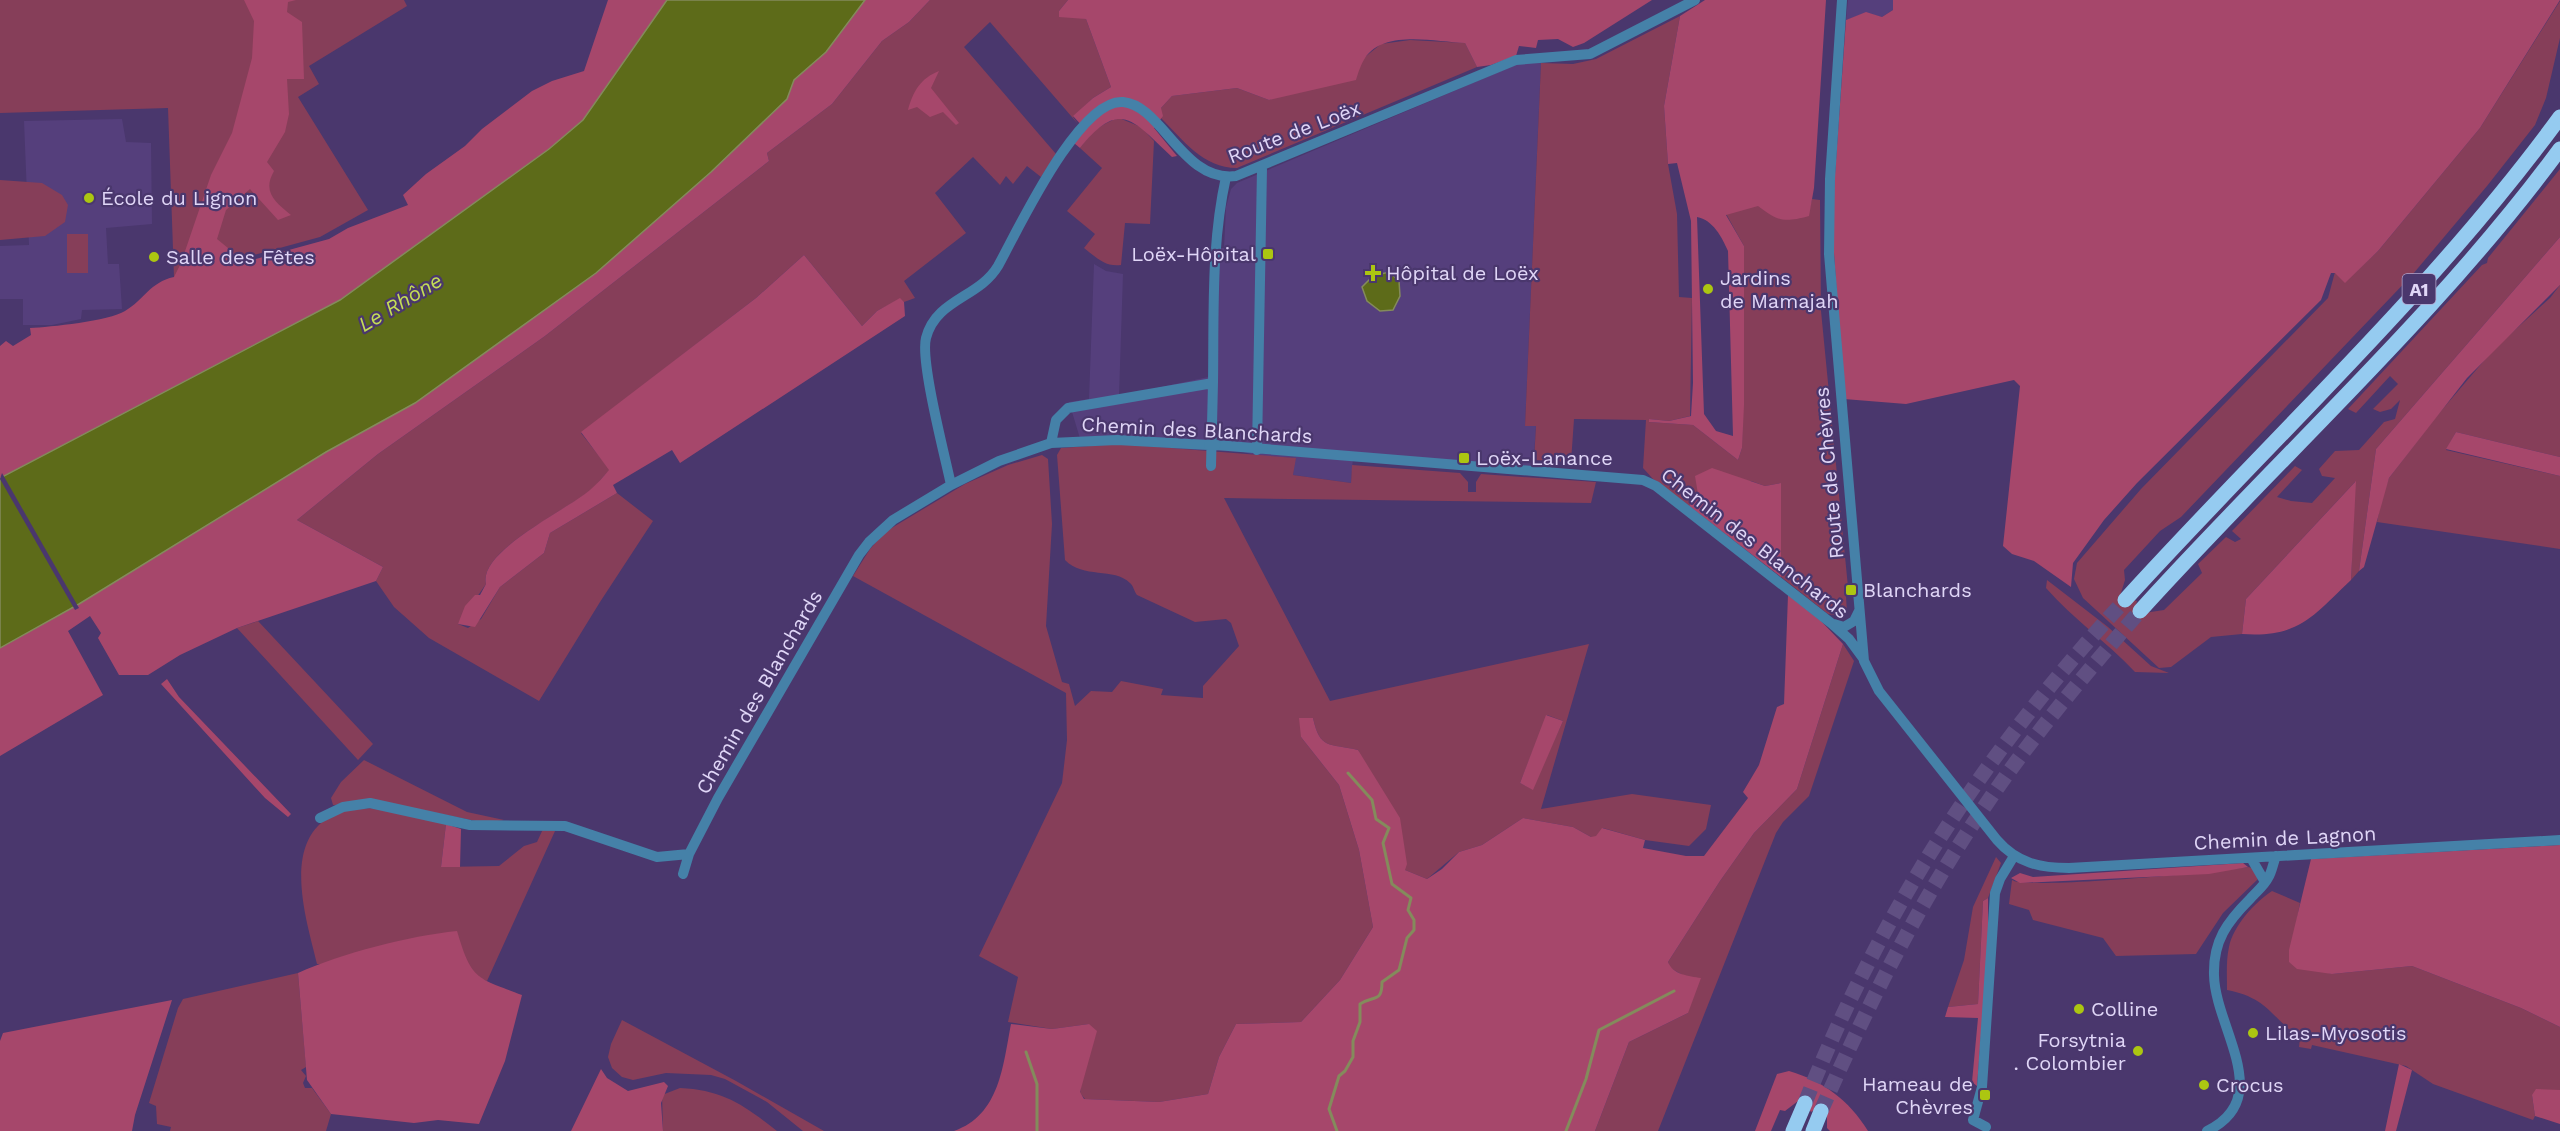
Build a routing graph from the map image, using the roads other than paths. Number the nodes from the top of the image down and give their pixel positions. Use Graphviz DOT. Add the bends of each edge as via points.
graph roads {
  1 [pos="1695,0"];
  2 [pos="1842,0"];
  3 [pos="2560,117"];
  4 [pos="2560,149"];
  5 [pos="1262,168"];
  6 [pos="1226,177"];
  7 [pos="1213,383"];
  8 [pos="1051,443"];
  9 [pos="1257,450"];
  10 [pos="1211,466"];
  11 [pos="951,485"];
  12 [pos="2125,600"];
  13 [pos="1859,611"];
  14 [pos="2140,611"];
  15 [pos="1831,623"];
  16 [pos="1864,661"];
  17 [pos="320,818"];
  18 [pos="2560,840"];
  19 [pos="689,854"];
  20 [pos="2014,856"];
  21 [pos="2276,856"];
  22 [pos="2251,858"];
  23 [pos="683,874"];
  24 [pos="2265,882"];
  25 [pos="1805,1103"];
  26 [pos="1821,1111"];
  27 [pos="1986,1127"];
  28 [pos="1793,1131"];
  29 [pos="1813,1131"];
  30 [pos="2207,1131"];
  1 -- 5 [label="street, Route de Loëx" via="1590,54 1516,60"];
  2 -- 13 [label="street, Route de Chèvres" via="1829,254"];
  3 -- 12 [label="highway, A1" via="2466,235 2385,326"];
  4 -- 14 [label="highway, A1" via="2475,254"];
  5 -- 6 [label="street, Route de Loëx"];
  5 -- 9 [label="street"];
  6 -- 7 [label="street" via="1216,248"];
  6 -- 11 [label="street, Route de Loëx" via="1184,154 1135,105 1110,104 1086,123 1042,186 993,273 979,288 944,309 926,338 925,355"];
  7 -- 8 [label="street" via="1068,408 1056,420"];
  7 -- 10 [label="street"];
  8 -- 9 [label="street, Chemin des Blanchards" via="1117,440"];
  8 -- 11 [label="street, Chemin des Blanchards" via="999,461"];
  9 -- 15 [label="street, Chemin des Blanchards" via="1643,480 1656,486"];
  11 -- 19 [label="street, Chemin des Blanchards" via="893,520 864,549"];
  13 -- 15 [label="street" via="1854,621 1844,627"];
  13 -- 16 [label="street, Route de Chèvres"];
  15 -- 16 [label="street, Chemin des Blanchards" via="1849,639"];
  16 -- 20 [label="street, Route de Chèvres" via="1879,691 1997,840"];
  17 -- 19 [label="street" via="343,807 370,803 470,825 565,826 657,857"];
  18 -- 21 [label="street, Chemin de Lagnon"];
  19 -- 23 [label="street, Chemin des Blanchards"];
  20 -- 22 [label="street, Chemin de Lagnon" via="2055,868"];
  20 -- 27 [label="street" via="1995,893 1982,1087 1973,1120"];
  21 -- 22 [label="street, Chemin de Lagnon"];
  21 -- 24 [label="street"];
  22 -- 24 [label="street"];
  24 -- 30 [label="street" via="2231,919 2216,947 2216,997 2241,1088 2233,1111"];
  25 -- 28 [label="highway"];
  26 -- 29 [label="highway"];
}
